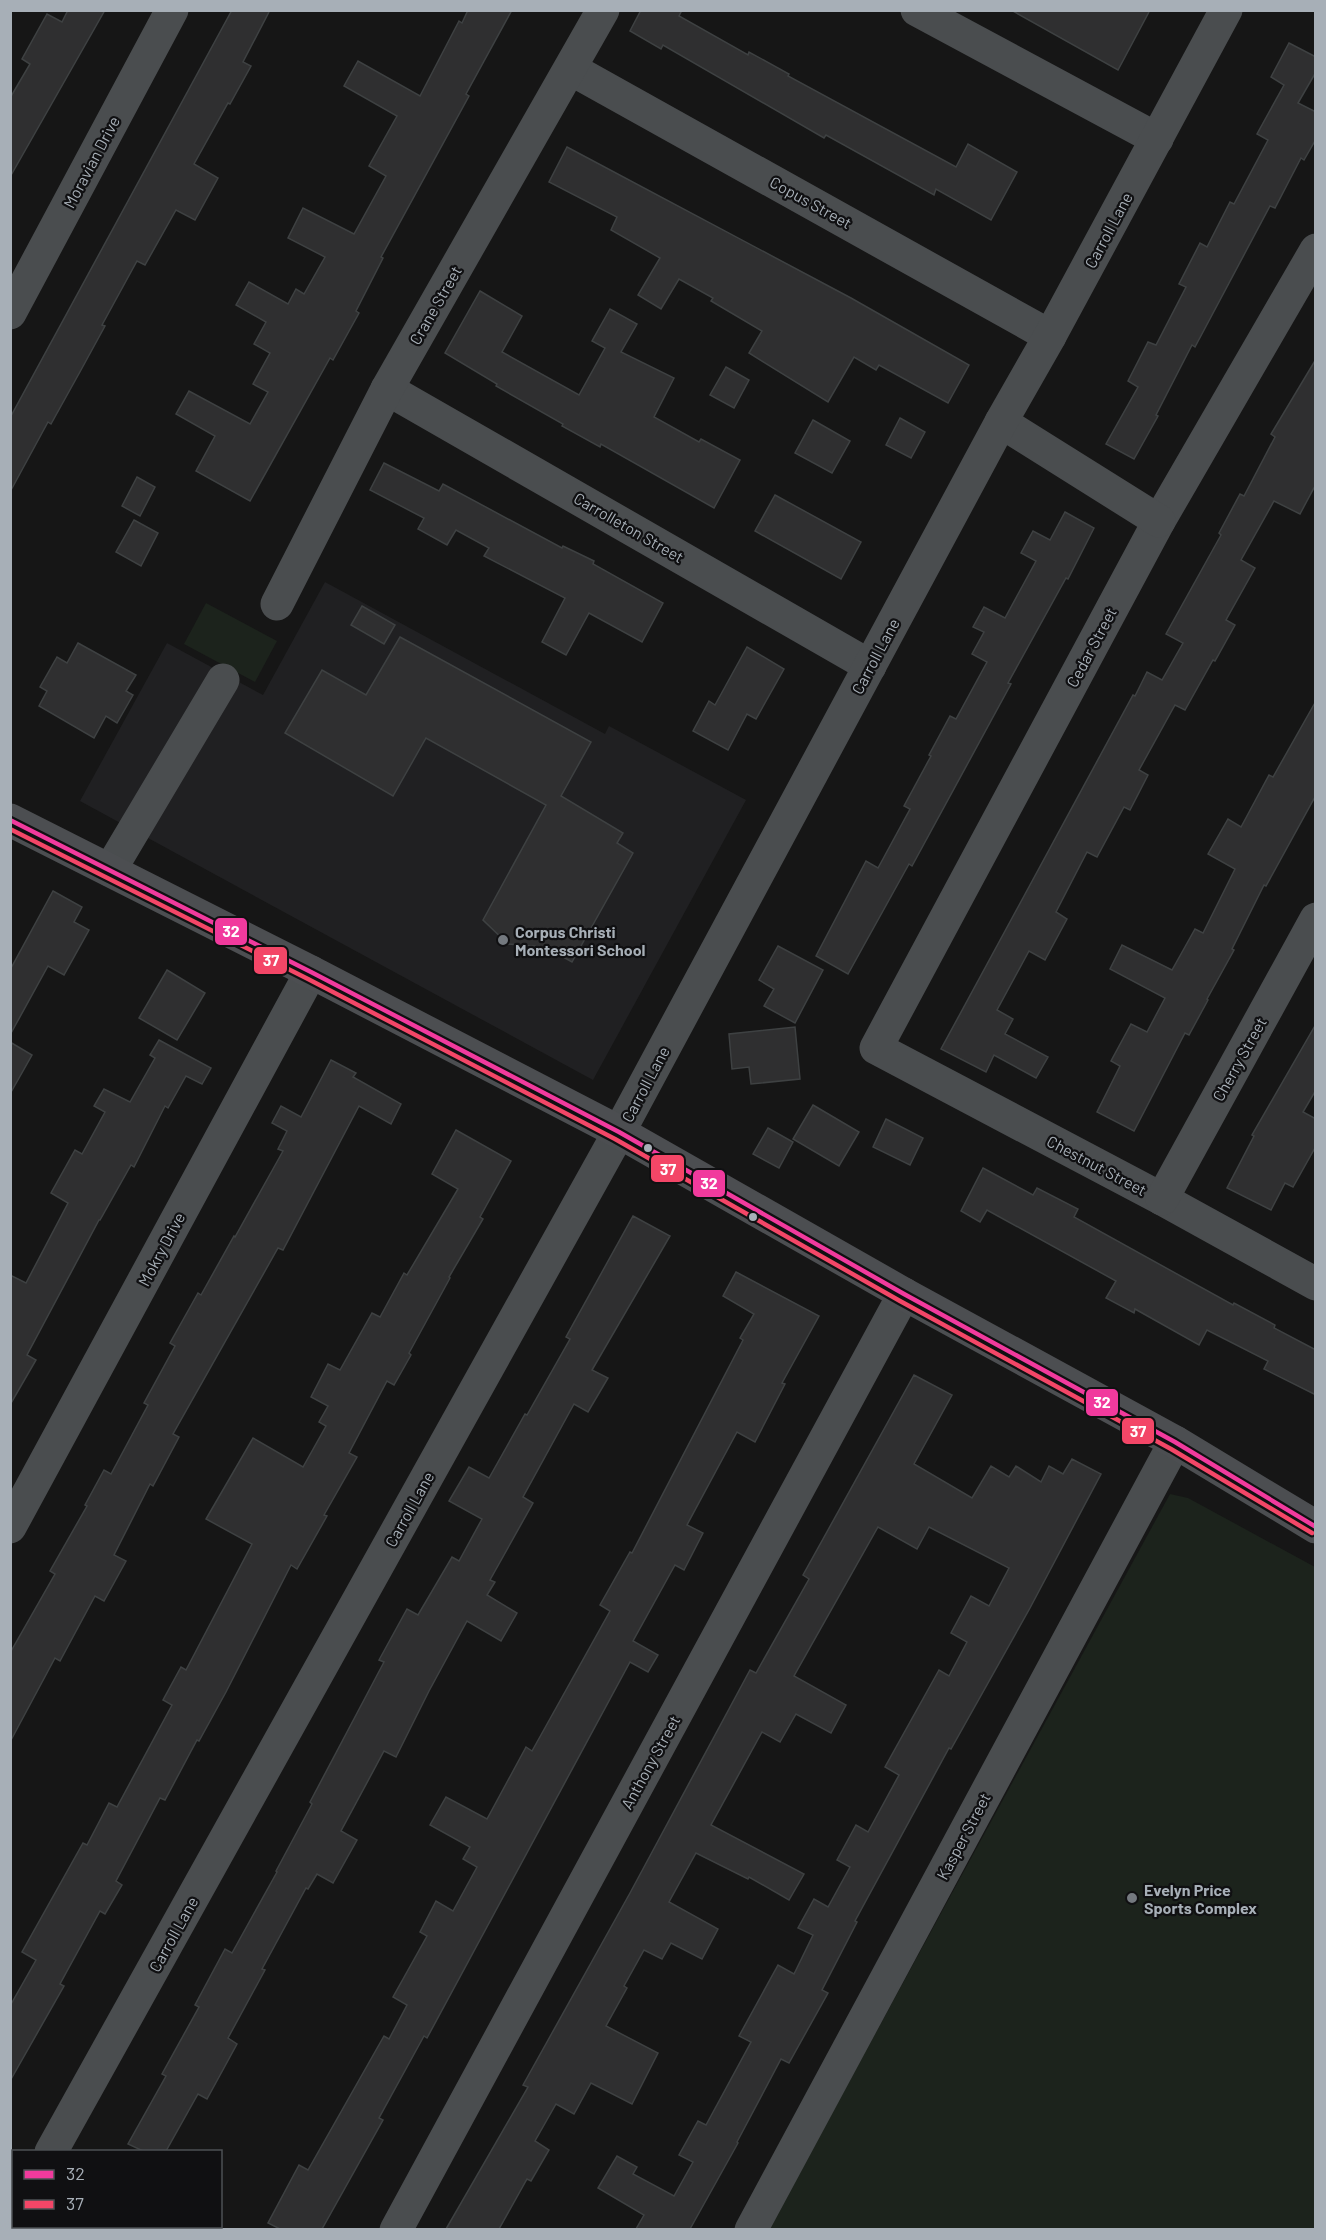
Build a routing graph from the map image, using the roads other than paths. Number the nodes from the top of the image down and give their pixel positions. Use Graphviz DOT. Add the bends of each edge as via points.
graph roads {
  1 [pos="172,10"];
  2 [pos="603,10"];
  3 [pos="917,10"];
  4 [pos="1220,13"];
  5 [pos="571,69"];
  6 [pos="1157,139"];
  7 [pos="1316,250"];
  8 [pos="10,313"];
  9 [pos="1050,336"];
  10 [pos="387,389"];
  11 [pos="1001,422"];
  12 [pos="1159,521"];
  13 [pos="277,604"];
  14 [pos="870,666"];
  15 [pos="223,680"];
  16 [pos="12,824"];
  17 [pos="110,870"];
  18 [pos="1316,919"];
  19 [pos="311,972"];
  20 [pos="876,1048"];
  21 [pos="619,1132"];
  22 [pos="1162,1199"];
  23 [pos="1316,1284"];
  24 [pos="904,1294"];
  25 [pos="1175,1442"];
  26 [pos="10,1527"];
  27 [pos="1316,1527"];
  28 [pos="52,2150"];
  29 [pos="396,2229"];
  30 [pos="751,2229"];
  1 -- 8 [label="street, Moravian Drive"];
  2 -- 5 [label="street, Crane Street"];
  3 -- 6 [label="street"];
  4 -- 6 [label="street, Carroll Lane"];
  5 -- 9 [label="street, Copus Street"];
  5 -- 10 [label="street, Crane Street"];
  6 -- 9 [label="street, Carroll Lane"];
  7 -- 12 [label="street, Cedar Street"];
  9 -- 11 [label="street, Carroll Lane"];
  10 -- 13 [label="street, Crane Street"];
  10 -- 14 [label="street, Carrolleton Street"];
  11 -- 12 [label="street"];
  11 -- 14 [label="street, Carroll Lane"];
  12 -- 20 [label="street, Cedar Street"];
  14 -- 21 [label="street, Carroll Lane"];
  15 -- 17 [label="street"];
  16 -- 17 [label="main road"];
  17 -- 19 [label="main road"];
  18 -- 22 [label="street, Cherry Street"];
  19 -- 21 [label="main road"];
  19 -- 26 [label="street, Mokry Drive"];
  20 -- 22 [label="street, Chestnut Street"];
  21 -- 24 [label="main road"];
  21 -- 28 [label="street, Carroll Lane"];
  22 -- 23 [label="street, Chestnut Street"];
  24 -- 25 [label="main road"];
  24 -- 29 [label="street, Anthony Street"];
  25 -- 27 [label="main road"];
  25 -- 30 [label="street, Kasper Street"];
}
